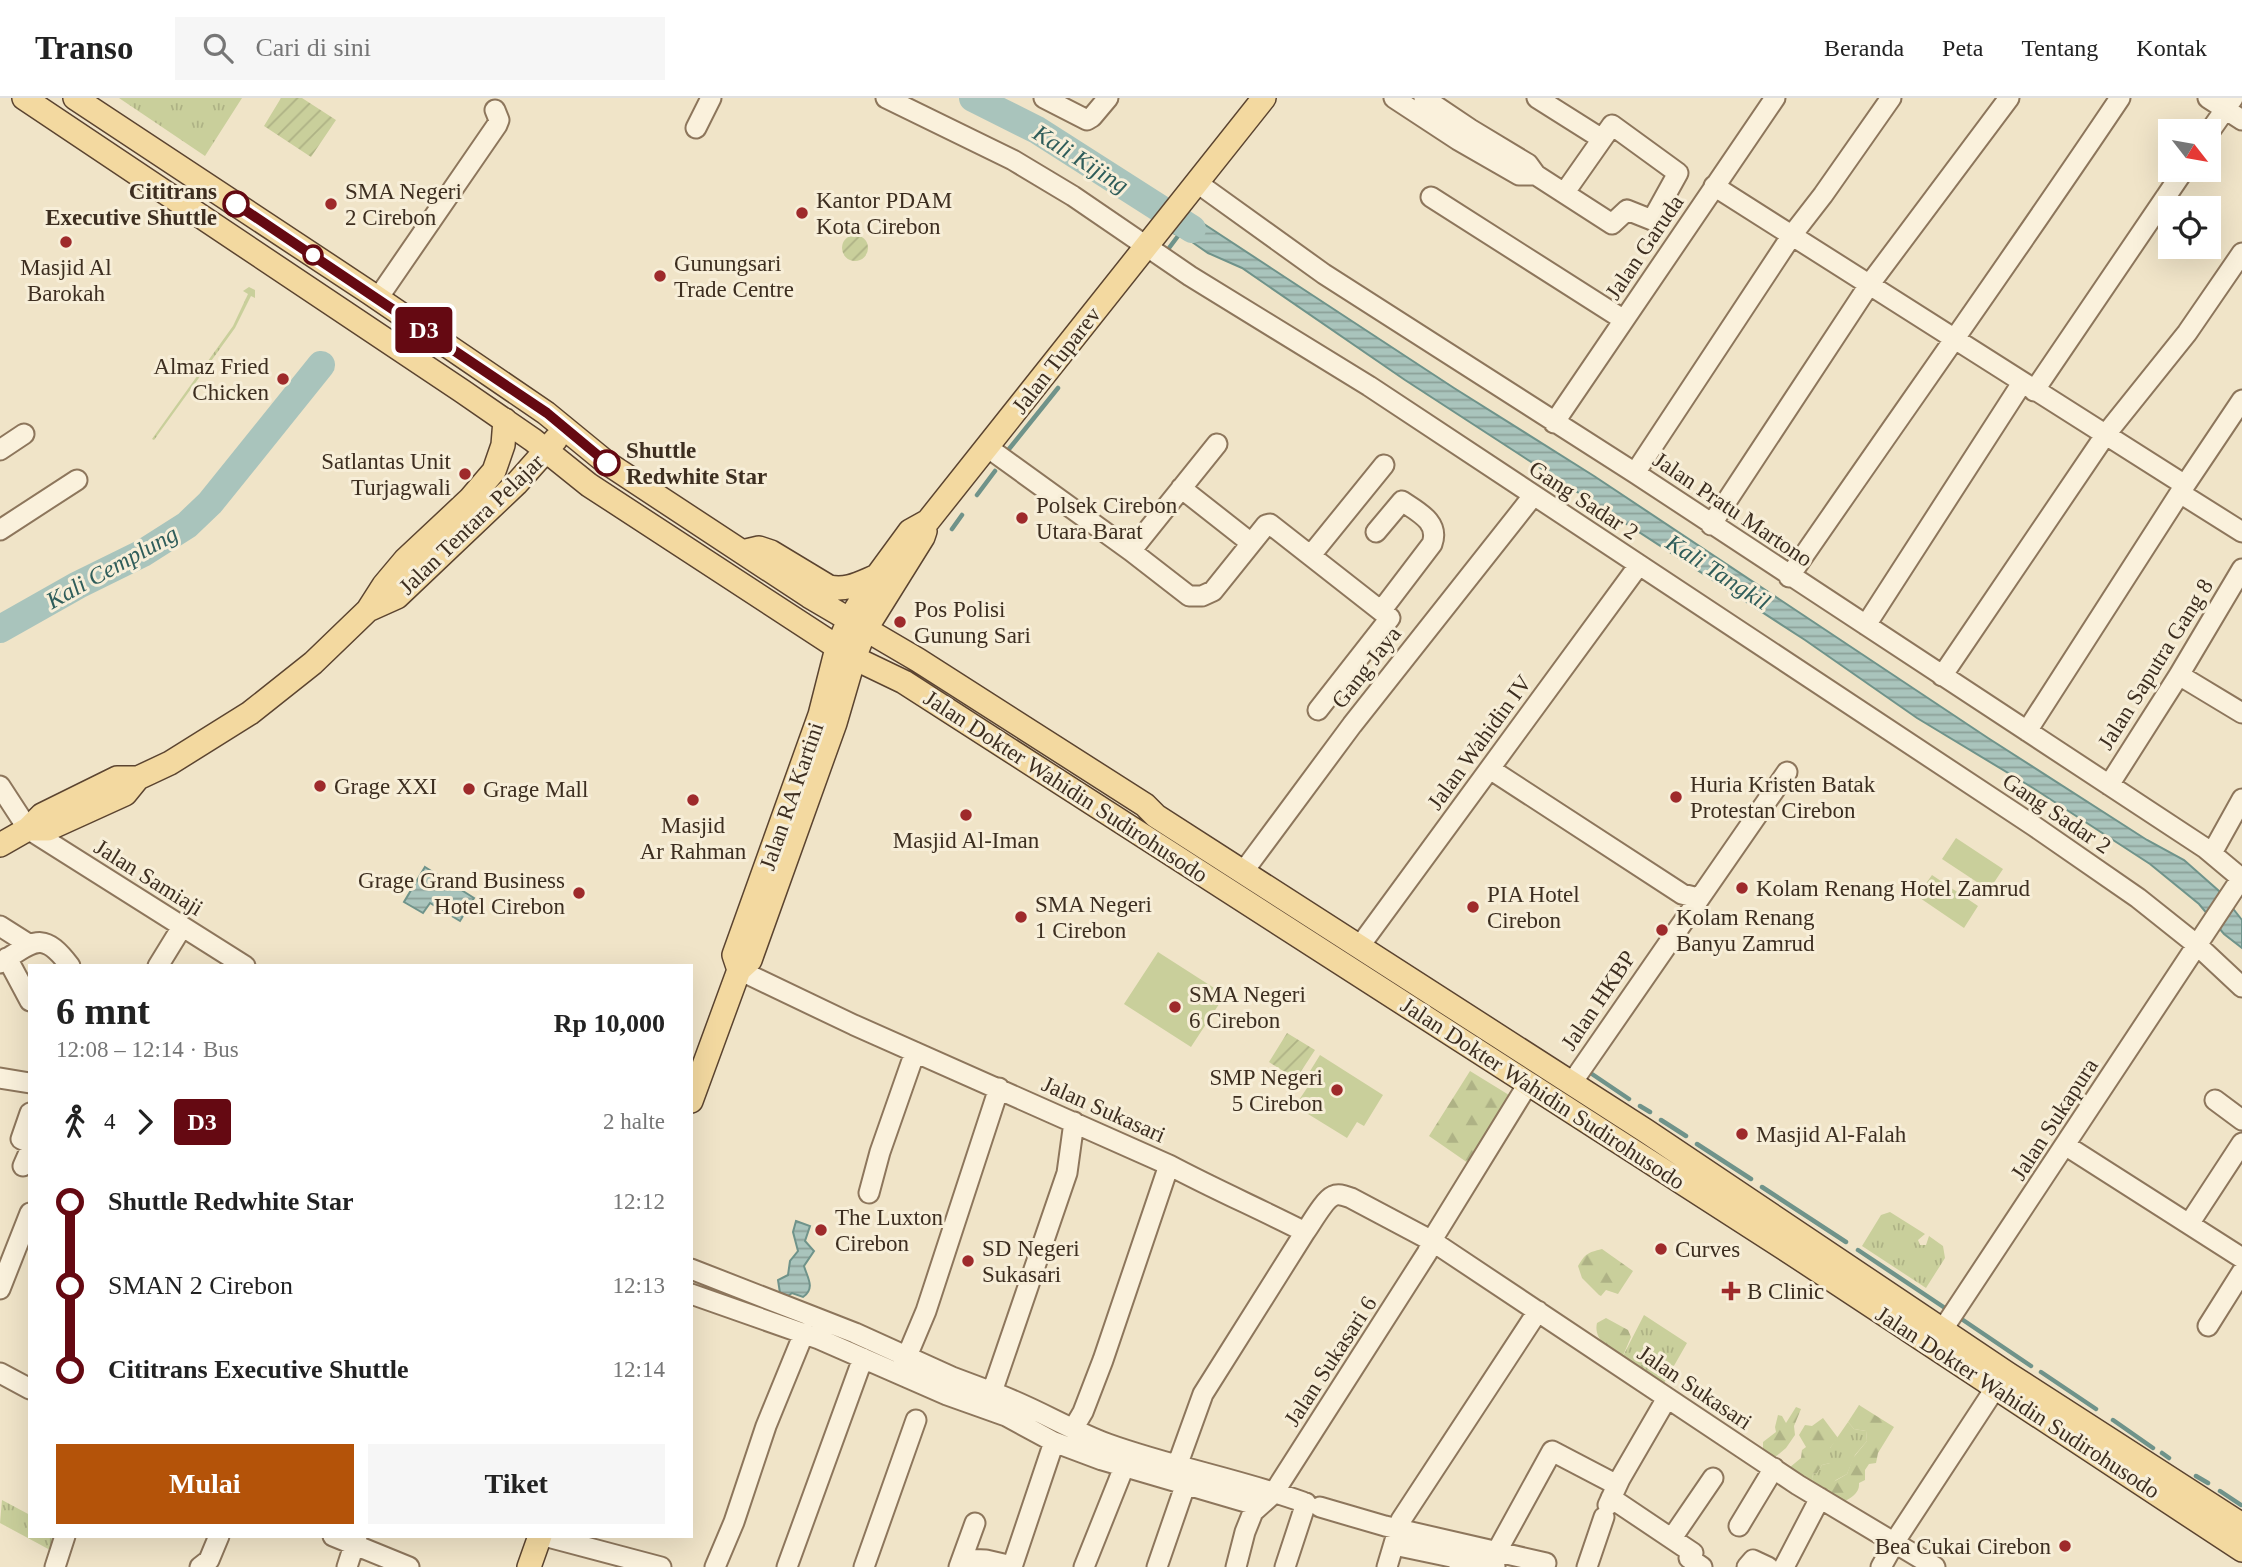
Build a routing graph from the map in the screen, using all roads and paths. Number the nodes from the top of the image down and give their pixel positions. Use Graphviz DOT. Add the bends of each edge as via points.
graph roads {
  1 [pos="24,98"];
  2 [pos="75,98"];
  3 [pos="711,98"];
  4 [pos="886,98"];
  5 [pos="1044,98"];
  6 [pos="1108,98"];
  7 [pos="1394,98"];
  8 [pos="1424,98"];
  9 [pos="1537,98"];
  10 [pos="1774,98"];
  11 [pos="1891,98"];
  12 [pos="2009,98"];
  13 [pos="2120,98"];
  14 [pos="2208,98"];
  15 [pos="1253,102"];
  16 [pos="53,106"];
  17 [pos="2233,109"];
  18 [pos="495,110"];
  19 [pos="696,128"];
  20 [pos="1464,134"];
  21 [pos="1602,139"];
  22 [pos="2175,182"];
  23 [pos="1194,185"];
  24 [pos="1714,186"];
  25 [pos="1565,192"];
  26 [pos="1431,197"];
  27 [pos="1791,235"];
  28 [pos="1148,242"];
  29 [pos="2242,253"];
  30 [pos="1869,285"];
  31 [pos="379,298"];
  32 [pos="1624,320"];
  33 [pos="1953,339"];
  34 [pos="2028,387"];
  35 [pos="2242,400"];
  36 [pos="505,420"];
  37 [pos="1554,423"];
  38 [pos="565,426"];
  39 [pos="2106,434"];
  40 [pos="24,435"];
  41 [pos="1217,444"];
  42 [pos="987,447"];
  43 [pos="0,450"];
  44 [pos="547,452"];
  45 [pos="1384,465"];
  46 [pos="1635,474"];
  47 [pos="77,480"];
  48 [pos="1181,488"];
  49 [pos="2183,489"];
  50 [pos="1533,496"];
  51 [pos="928,521"];
  52 [pos="1711,525"];
  53 [pos="0,530"];
  54 [pos="1376,532"];
  55 [pos="2242,532"];
  56 [pos="1251,543"];
  57 [pos="1131,551"];
  58 [pos="742,552"];
  59 [pos="427,553"];
  60 [pos="1311,555"];
  61 [pos="1639,565"];
  62 [pos="2242,569"];
  63 [pos="877,576"];
  64 [pos="1789,577"];
  65 [pos="1381,611"];
  66 [pos="857,625"];
  67 [pos="1866,625"];
  68 [pos="846,653"];
  69 [pos="2179,675"];
  70 [pos="1942,676"];
  71 [pos="2239,704"];
  72 [pos="1318,710"];
  73 [pos="2027,731"];
  74 [pos="1490,769"];
  75 [pos="1787,772"];
  76 [pos="2109,785"];
  77 [pos="0,786"];
  78 [pos="2242,799"];
  79 [pos="28,830"];
  80 [pos="0,845"];
  81 [pos="2212,853"];
  82 [pos="1242,872"];
  83 [pos="2239,882"];
  84 [pos="1698,898"];
  85 [pos="0,926"];
  86 [pos="182,927"];
  87 [pos="2201,940"];
  88 [pos="30,945"];
  89 [pos="1359,947"];
  90 [pos="4,961"];
  91 [pos="68,964"];
  92 [pos="159,964"];
  93 [pos="242,964"];
  94 [pos="739,970"];
  95 [pos="2242,987"];
  96 [pos="28,998"];
  97 [pos="915,1052"];
  98 [pos="0,1078"];
  99 [pos="28,1083"];
  100 [pos="1528,1084"];
  101 [pos="999,1088"];
  102 [pos="1579,1089"];
  103 [pos="693,1096"];
  104 [pos="2215,1100"];
  105 [pos="1575,1114"];
  106 [pos="28,1118"];
  107 [pos="2242,1120"];
  108 [pos="1074,1122"];
  109 [pos="28,1142"];
  110 [pos="2242,1143"];
  111 [pos="2066,1145"];
  112 [pos="1169,1166"];
  113 [pos="869,1193"];
  114 [pos="1741,1208"];
  115 [pos="28,1216"];
  116 [pos="2189,1224"];
  117 [pos="1305,1232"];
  118 [pos="1433,1241"];
  119 [pos="7,1250"];
  120 [pos="2242,1258"];
  121 [pos="693,1270"];
  122 [pos="2242,1272"];
  123 [pos="0,1289"];
  124 [pos="693,1295"];
  125 [pos="1538,1311"];
  126 [pos="2208,1326"];
  127 [pos="1943,1329"];
  128 [pos="816,1331"];
  129 [pos="863,1358"];
  130 [pos="903,1366"];
  131 [pos="0,1374"];
  132 [pos="1996,1387"];
  133 [pos="28,1389"];
  134 [pos="1667,1398"];
  135 [pos="989,1400"];
  136 [pos="916,1420"];
  137 [pos="1073,1429"];
  138 [pos="1049,1430"];
  139 [pos="1105,1452"];
  140 [pos="1124,1467"];
  141 [pos="1774,1468"];
  142 [pos="1176,1476"];
  143 [pos="1713,1478"];
  144 [pos="1820,1498"];
  145 [pos="1268,1499"];
  146 [pos="1610,1501"];
  147 [pos="1308,1507"];
  148 [pos="975,1523"];
  149 [pos="2242,1525"];
  150 [pos="1739,1526"];
  151 [pos="1397,1536"];
  152 [pos="64,1538"];
  153 [pos="218,1538"];
  154 [pos="541,1538"];
  155 [pos="550,1538"];
  156 [pos="1672,1538"];
  157 [pos="356,1541"];
  158 [pos="1895,1543"];
  159 [pos="2242,1550"];
  160 [pos="1479,1559"];
  161 [pos="961,1563"];
  162 [pos="1546,1563"];
  163 [pos="1012,1566"];
  164 [pos="55,1567"];
  165 [pos="200,1567"];
  166 [pos="347,1567"];
  167 [pos="409,1567"];
  168 [pos="529,1567"];
  169 [pos="661,1567"];
  170 [pos="716,1567"];
  171 [pos="788,1567"];
  172 [pos="863,1567"];
  173 [pos="1084,1567"];
  174 [pos="1157,1567"];
  175 [pos="1236,1567"];
  176 [pos="1284,1567"];
  177 [pos="1387,1567"];
  178 [pos="1587,1567"];
  179 [pos="1702,1567"];
  180 [pos="1747,1567"];
  181 [pos="1768,1567"];
  182 [pos="1784,1567"];
  183 [pos="1881,1567"];
  184 [pos="1935,1567"];
  1 -- 16 [label="main road, Jalan Dokter Wahidin Sudirohusodo"];
  2 -- 31 [label="main road, Jalan Dokter Wahidin Sudirohusodo"];
  3 -- 19 [label="street"];
  4 -- 28 [label="street, Gang Sadar 2" via="1013,160"];
  5 -- 6 [label="street" via="1087,120"];
  7 -- 20 [label="street"];
  8 -- 20 [label="street"];
  9 -- 21 [label="street"];
  10 -- 24 [label="street, Jalan Garuda"];
  11 -- 27 [label="street"];
  12 -- 30 [label="street"];
  13 -- 33 [label="street"];
  14 -- 17 [label="street"];
  15 -- 23 [label="main road, Jalan Tuparev"];
  16 -- 36 [label="main road, Jalan Dokter Wahidin Sudirohusodo"];
  18 -- 31 [label="street" via="497,125"];
  20 -- 25 [label="street" via="1519,175 1536,175"];
  21 -- 25 [label="street"];
  21 -- 25 [label="street" via="1612,125 1677,170 1679,176 1654,219 1627,210 1612,224"];
  22 -- 34 [label="street"];
  23 -- 28 [label="main road, Jalan Tuparev"];
  23 -- 37 [label="street, Jalan Pratu Martono"];
  24 -- 27 [label="street"];
  24 -- 32 [label="street, Jalan Garuda"];
  26 -- 32 [label="street"];
  27 -- 30 [label="street"];
  27 -- 46 [label="street"];
  28 -- 42 [label="main road, Jalan Tuparev"];
  28 -- 50 [label="street, Gang Sadar 2" via="1190,276 1369,386"];
  29 -- 39 [label="street" via="2187,333"];
  30 -- 33 [label="street"];
  30 -- 52 [label="street"];
  31 -- 38 [label="main road, Jalan Dokter Wahidin Sudirohusodo"];
  32 -- 37 [label="street, Jalan Garuda"];
  33 -- 34 [label="street"];
  33 -- 64 [label="street"];
  34 -- 39 [label="street"];
  34 -- 67 [label="street"];
  35 -- 49 [label="street"];
  36 -- 44 [label="main road, Jalan Dokter Wahidin Sudirohusodo"];
  36 -- 59 [label="main road, Jalan Tentara Pelajar" via="503,446 494,471"];
  37 -- 46 [label="street, Jalan Pratu Martono"];
  38 -- 44 [label="main road, Jalan Tentara Pelajar"];
  38 -- 58 [label="main road, Jalan Dokter Wahidin Sudirohusodo" via="607,463"];
  39 -- 49 [label="street"];
  39 -- 70 [label="street"];
  40 -- 43 [label="street"];
  41 -- 48 [label="street"];
  42 -- 51 [label="main road, Jalan Tuparev"];
  42 -- 57 [label="street"];
  44 -- 59 [label="main road, Jalan Tentara Pelajar"];
  44 -- 68 [label="main road, Jalan Dokter Wahidin Sudirohusodo" via="589,485"];
  45 -- 60 [label="street"];
  46 -- 52 [label="street, Jalan Pratu Martono"];
  47 -- 53 [label="street"];
  48 -- 56 [label="street"];
  48 -- 57 [label="street"];
  49 -- 55 [label="street"];
  49 -- 73 [label="street"];
  50 -- 61 [label="street, Gang Sadar 2"];
  50 -- 82 [label="street, Gang Jaya" via="1352,724"];
  51 -- 63 [label="main road, Jalan Tuparev" via="910,531"];
  51 -- 66 [label="main road" via="923,537"];
  52 -- 64 [label="street, Jalan Pratu Martono"];
  54 -- 65 [label="street" via="1402,501 1428,520 1435,536"];
  56 -- 57 [label="street" via="1213,591 1202,596 1189,596"];
  56 -- 60 [label="street" via="1266,525 1273,524"];
  58 -- 63 [label="main road" via="759,548 771,552 839,589"];
  58 -- 66 [label="main road, Jalan Dokter Wahidin Sudirohusodo"];
  59 -- 79 [label="main road, Jalan Tentara Pelajar" via="313,663 250,713 138,778 125,794 48,829"];
  60 -- 65 [label="street"];
  61 -- 74 [label="street, Jalan Wahidin IV"];
  61 -- 87 [label="street, Gang Sadar 2"];
  62 -- 69 [label="street, Jalan Saputra Gang 8"];
  63 -- 66 [label="main road, Jalan Tuparev"];
  64 -- 67 [label="street, Jalan Pratu Martono"];
  65 -- 72 [label="street" via="1390,618"];
  66 -- 68 [label="main road, Jalan RA Kartini"];
  66 -- 82 [label="main road, Jalan Dokter Wahidin Sudirohusodo" via="941,674"];
  67 -- 70 [label="street, Jalan Pratu Martono"];
  68 -- 94 [label="main road, Jalan RA Kartini" via="734,955"];
  68 -- 100 [label="main road, Jalan Dokter Wahidin Sudirohusodo" via="904,681"];
  69 -- 71 [label="street"];
  69 -- 76 [label="street, Jalan Saputra Gang 8"];
  70 -- 73 [label="street, Jalan Pratu Martono"];
  73 -- 76 [label="street, Jalan Pratu Martono"];
  74 -- 84 [label="street" via="1682,894"];
  74 -- 89 [label="street, Jalan Wahidin IV"];
  75 -- 84 [label="street, Jalan HKBP"];
  76 -- 81 [label="street, Jalan Pratu Martono"];
  77 -- 79 [label="street"];
  78 -- 81 [label="street"];
  79 -- 80 [label="main road, Jalan Tentara Pelajar"];
  79 -- 86 [label="street, Jalan Samiaji"];
  81 -- 83 [label="street, Jalan Pratu Martono"];
  82 -- 89 [label="main road, Jalan Dokter Wahidin Sudirohusodo"];
  83 -- 87 [label="street, Jalan Sukapura"];
  84 -- 102 [label="street, Jalan HKBP"];
  85 -- 88 [label="street"];
  86 -- 92 [label="street"];
  86 -- 93 [label="street, Jalan Samiaji"];
  87 -- 95 [label="street, Gang Sadar 2"];
  87 -- 111 [label="street, Jalan Sukapura"];
  88 -- 90 [label="street"];
  88 -- 91 [label="street" via="48,943"];
  89 -- 102 [label="main road, Jalan Dokter Wahidin Sudirohusodo"];
  90 -- 96 [label="street"];
  94 -- 97 [label="street, Jalan Sukasari"];
  94 -- 103 [label="main road, Jalan RA Kartini"];
  97 -- 101 [label="street, Jalan Sukasari"];
  97 -- 113 [label="street"];
  98 -- 99 [label="street"];
  100 -- 105 [label="main road, Jalan Dokter Wahidin Sudirohusodo"];
  100 -- 118 [label="street"];
  101 -- 108 [label="street, Jalan Sukasari"];
  101 -- 130 [label="street" via="926,1311"];
  102 -- 105 [label="main road"];
  102 -- 114 [label="main road, Jalan Dokter Wahidin Sudirohusodo"];
  104 -- 107 [label="street"];
  105 -- 114 [label="main road, Jalan Dokter Wahidin Sudirohusodo"];
  106 -- 109 [label="street" via="21,1139"];
  108 -- 112 [label="street, Jalan Sukasari"];
  108 -- 135 [label="street" via="1067,1173"];
  110 -- 116 [label="street"];
  111 -- 116 [label="street"];
  111 -- 127 [label="street, Jalan Sukapura"];
  112 -- 117 [label="street, Jalan Sukasari"];
  112 -- 137 [label="street" via="1103,1360"];
  114 -- 127 [label="main road, Jalan Dokter Wahidin Sudirohusodo"];
  114 -- 132 [label="main road, Jalan Dokter Wahidin Sudirohusodo"];
  115 -- 119 [label="street"];
  116 -- 120 [label="street"];
  117 -- 118 [label="street, Jalan Sukasari" via="1328,1200 1340,1195"];
  117 -- 142 [label="street" via="1203,1394"];
  118 -- 125 [label="street, Jalan Sukasari"];
  118 -- 145 [label="street, Jalan Sukasari 6"];
  119 -- 123 [label="street"];
  121 -- 128 [label="street"];
  122 -- 126 [label="street"];
  124 -- 128 [label="street"];
  125 -- 134 [label="street, Jalan Sukasari"];
  125 -- 151 [label="street" via="1401,1520"];
  127 -- 149 [label="main road, Jalan Dokter Wahidin Sudirohusodo"];
  128 -- 129 [label="street"];
  128 -- 130 [label="street" via="855,1333"];
  128 -- 170 [label="street" via="766,1426"];
  129 -- 130 [label="street"];
  129 -- 171 [label="street"];
  130 -- 135 [label="street"];
  131 -- 133 [label="street"];
  132 -- 158 [label="street"];
  132 -- 159 [label="main road, Jalan Dokter Wahidin Sudirohusodo"];
  134 -- 141 [label="street, Jalan Sukasari"];
  134 -- 146 [label="street"];
  135 -- 138 [label="street" via="1019,1401"];
  136 -- 172 [label="street"];
  137 -- 138 [label="street"];
  137 -- 139 [label="street"];
  138 -- 139 [label="street"];
  138 -- 163 [label="street"];
  139 -- 140 [label="street"];
  139 -- 142 [label="street"];
  140 -- 142 [label="street"];
  140 -- 173 [label="street"];
  141 -- 144 [label="street, Jalan Sukasari"];
  141 -- 150 [label="street"];
  142 -- 145 [label="street"];
  142 -- 174 [label="street"];
  143 -- 156 [label="street"];
  144 -- 158 [label="street, Jalan Sukasari"];
  144 -- 182 [label="street"];
  145 -- 147 [label="street"];
  145 -- 175 [label="street, Jalan Sukasari 6" via="1253,1512"];
  146 -- 156 [label="street"];
  146 -- 160 [label="street" via="1552,1451"];
  146 -- 178 [label="street"];
  147 -- 151 [label="street" via="1385,1526"];
  147 -- 176 [label="street"];
  148 -- 161 [label="street"];
  151 -- 160 [label="street"];
  151 -- 177 [label="street"];
  152 -- 164 [label="street"];
  153 -- 165 [label="street" via="209,1560"];
  154 -- 168 [label="main road"];
  155 -- 169 [label="street"];
  156 -- 179 [label="street" via="1693,1553 1689,1558"];
  157 -- 166 [label="street"];
  157 -- 167 [label="street"];
  158 -- 183 [label="street"];
  158 -- 184 [label="street, Jalan Sukasari"];
  160 -- 162 [label="street"];
  161 -- 163 [label="street" via="986,1560"];
  180 -- 181 [label="street" via="1753,1560"];
}
